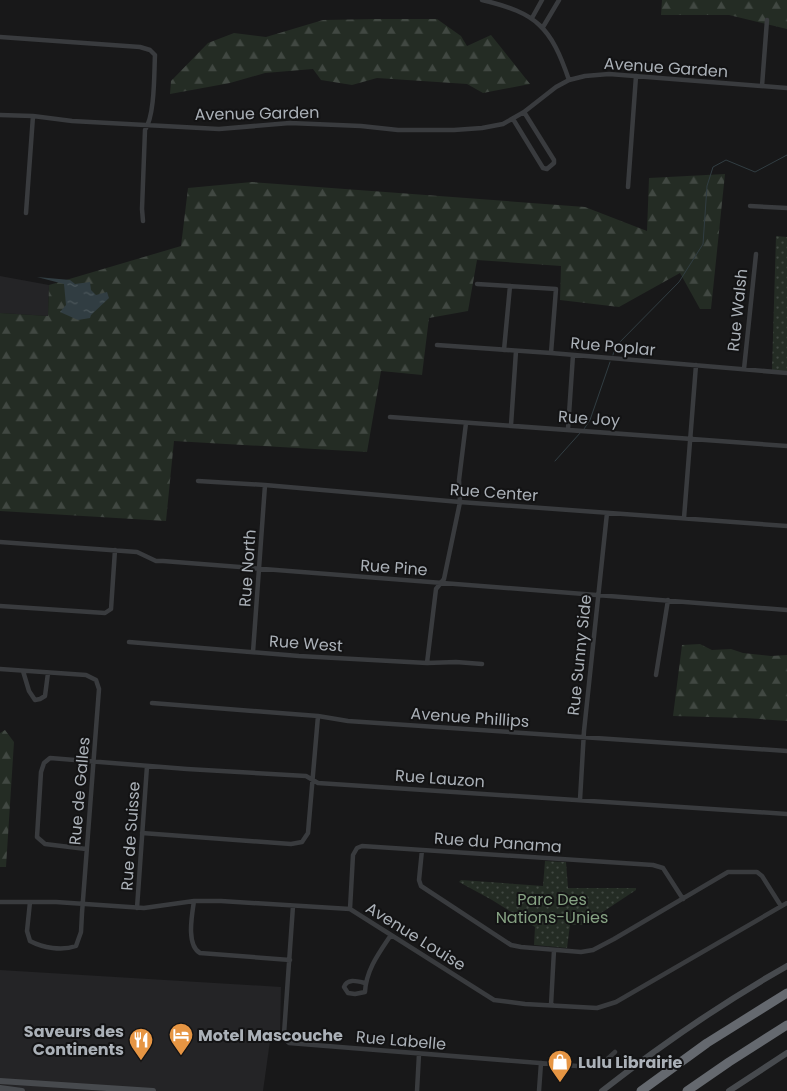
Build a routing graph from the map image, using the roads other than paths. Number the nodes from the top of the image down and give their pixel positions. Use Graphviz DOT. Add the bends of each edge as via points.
graph roads {
  1 [pos="482,0"];
  2 [pos="542,0"];
  3 [pos="559,0"];
  4 [pos="532,18"];
  5 [pos="767,20"];
  6 [pos="543,27"];
  7 [pos="0,37"];
  8 [pos="636,76"];
  9 [pos="569,80"];
  10 [pos="762,86"];
  11 [pos="787,88"];
  12 [pos="524,112"];
  13 [pos="0,115"];
  14 [pos="33,116"];
  15 [pos="512,119"];
  16 [pos="149,124"];
  17 [pos="628,187"];
  18 [pos="750,206"];
  19 [pos="787,208"];
  20 [pos="26,212"];
  21 [pos="143,221"];
  22 [pos="756,254"];
  23 [pos="478,284"];
  24 [pos="510,286"];
  25 [pos="437,346"];
  26 [pos="504,350"];
  27 [pos="516,351"];
  28 [pos="551,353"];
  29 [pos="574,356"];
  30 [pos="696,366"];
  31 [pos="744,369"];
  32 [pos="787,373"];
  33 [pos="390,417"];
  34 [pos="466,423"];
  35 [pos="511,425"];
  36 [pos="568,430"];
  37 [pos="690,438"];
  38 [pos="787,446"];
  39 [pos="198,481"];
  40 [pos="264,485"];
  41 [pos="460,502"];
  42 [pos="607,513"];
  43 [pos="684,518"];
  44 [pos="787,526"];
  45 [pos="0,542"];
  46 [pos="115,550"];
  47 [pos="260,569"];
  48 [pos="440,583"];
  49 [pos="597,595"];
  50 [pos="668,600"];
  51 [pos="0,606"];
  52 [pos="787,610"];
  53 [pos="129,642"];
  54 [pos="253,652"];
  55 [pos="427,663"];
  56 [pos="482,664"];
  57 [pos="0,669"];
  58 [pos="23,671"];
  59 [pos="48,673"];
  60 [pos="656,674"];
  61 [pos="152,703"];
  62 [pos="318,716"];
  63 [pos="584,737"];
  64 [pos="787,750"];
  65 [pos="94,761"];
  66 [pos="147,766"];
  67 [pos="312,779"];
  68 [pos="580,800"];
  69 [pos="787,814"];
  70 [pos="142,833"];
  71 [pos="86,849"];
  72 [pos="422,850"];
  73 [pos="683,899"];
  74 [pos="194,901"];
  75 [pos="0,902"];
  76 [pos="30,902"];
  77 [pos="787,903"];
  78 [pos="83,904"];
  79 [pos="293,906"];
  80 [pos="781,906"];
  81 [pos="137,908"];
  82 [pos="350,909"];
  83 [pos="391,935"];
  84 [pos="554,950"];
  85 [pos="290,960"];
  86 [pos="787,966"];
  87 [pos="365,983"];
  88 [pos="787,993"];
  89 [pos="551,1005"];
  90 [pos="787,1025"];
  91 [pos="615,1052"];
  92 [pos="787,1052"];
  93 [pos="419,1054"];
  94 [pos="541,1063"];
  95 [pos="0,1081"];
  96 [pos="15,1082"];
  97 [pos="23,1083"];
  98 [pos="0,1088"];
  99 [pos="18,1091"];
  100 [pos="153,1091"];
  101 [pos="417,1091"];
  102 [pos="539,1091"];
  103 [pos="602,1091"];
  104 [pos="642,1091"];
  105 [pos="687,1091"];
  106 [pos="729,1091"];
  1 -- 4 [label="street"];
  2 -- 4 [label="street"];
  3 -- 6 [label="street"];
  4 -- 6 [label="street"];
  5 -- 10 [label="street"];
  6 -- 9 [label="street"];
  7 -- 16 [label="street" via="150,50 155,55"];
  8 -- 9 [label="street, Avenue Garden" via="601,75"];
  8 -- 10 [label="street, Avenue Garden"];
  8 -- 17 [label="street"];
  9 -- 12 [label="street, Avenue Garden"];
  10 -- 11 [label="street, Avenue Garden"];
  12 -- 15 [label="street, Avenue Garden"];
  12 -- 15 [label="street" via="554,160 550,168 543,168"];
  13 -- 14 [label="street, Avenue Garden"];
  14 -- 16 [label="street, Avenue Garden"];
  14 -- 20 [label="street"];
  15 -- 16 [label="street, Avenue Garden" via="503,124 454,130 398,130 298,123 219,129"];
  16 -- 21 [label="street" via="145,130"];
  18 -- 19 [label="street"];
  22 -- 31 [label="street, Rue Walsh"];
  23 -- 24 [label="street"];
  24 -- 26 [label="street"];
  24 -- 28 [label="street" via="556,289"];
  25 -- 26 [label="street, Rue Poplar"];
  26 -- 27 [label="street, Rue Poplar"];
  27 -- 28 [label="street, Rue Poplar"];
  27 -- 35 [label="street"];
  28 -- 29 [label="street, Rue Poplar"];
  29 -- 30 [label="street, Rue Poplar"];
  29 -- 36 [label="street"];
  30 -- 31 [label="street, Rue Poplar"];
  30 -- 37 [label="street"];
  31 -- 32 [label="street, Rue Poplar"];
  33 -- 34 [label="street, Rue Joy"];
  34 -- 35 [label="street, Rue Joy"];
  34 -- 41 [label="street" via="459,480"];
  35 -- 36 [label="street, Rue Joy"];
  36 -- 37 [label="street, Rue Joy"];
  37 -- 38 [label="street, Rue Joy"];
  37 -- 43 [label="street"];
  39 -- 40 [label="street, Rue Center"];
  40 -- 41 [label="street, Rue Center"];
  40 -- 47 [label="street, Rue North"];
  41 -- 42 [label="street, Rue Center"];
  41 -- 48 [label="street" via="444,579"];
  42 -- 43 [label="street, Rue Center"];
  42 -- 49 [label="street, Rue Sunny Side"];
  43 -- 44 [label="street, Rue Center"];
  45 -- 46 [label="street, Rue Pine"];
  46 -- 47 [label="street, Rue Pine" via="136,552 156,561"];
  46 -- 51 [label="street" via="111,608 105,613"];
  47 -- 48 [label="street, Rue Pine"];
  47 -- 54 [label="street, Rue North"];
  48 -- 49 [label="street, Rue Pine"];
  48 -- 55 [label="street" via="436,589"];
  49 -- 50 [label="street, Rue Pine"];
  49 -- 63 [label="street, Rue Sunny Side"];
  50 -- 52 [label="street, Rue Pine"];
  50 -- 60 [label="street"];
  53 -- 54 [label="street, Rue West"];
  54 -- 55 [label="street, Rue West"];
  55 -- 56 [label="street, Rue West"];
  57 -- 58 [label="street"];
  58 -- 59 [label="street"];
  58 -- 59 [label="street" via="35,700 44,696"];
  59 -- 65 [label="street, Rue de Galles" via="86,674 96,680 99,689"];
  61 -- 62 [label="street, Avenue Phillips"];
  62 -- 63 [label="street, Avenue Phillips" via="348,721"];
  62 -- 67 [label="street"];
  63 -- 64 [label="street, Avenue Phillips"];
  63 -- 68 [label="street, Rue Sunny Side"];
  65 -- 66 [label="street, Rue Lauzon"];
  65 -- 71 [label="street, Rue de Galles"];
  65 -- 71 [label="street, Rue Lauzon" via="50,758 41,772 37,837 45,844"];
  66 -- 67 [label="street, Rue Lauzon" via="306,776"];
  66 -- 70 [label="street, Rue de Suisse"];
  67 -- 68 [label="street, Rue Lauzon" via="318,783"];
  67 -- 70 [label="street" via="308,833 302,842 291,844"];
  68 -- 69 [label="street, Rue Lauzon"];
  70 -- 81 [label="street, Rue de Suisse"];
  71 -- 78 [label="street, Rue de Galles"];
  72 -- 73 [label="street, Rue du Panama" via="653,865 663,868"];
  72 -- 82 [label="street, Rue du Panama" via="356,848"];
  72 -- 84 [label="street" via="420,880 427,891 511,944"];
  73 -- 80 [label="street" via="728,872 757,872"];
  73 -- 84 [label="street" via="592,950"];
  74 -- 79 [label="street, Avenue Louise"];
  74 -- 81 [label="street, Avenue Louise"];
  74 -- 85 [label="street" via="191,942 196,951"];
  75 -- 76 [label="street, Avenue Louise"];
  76 -- 78 [label="street, Avenue Louise"];
  76 -- 78 [label="street, Rue de Galles" via="27,931 30,942 37,946 65,948 76,946 81,932"];
  77 -- 80 [label="street, Avenue Louise"];
  78 -- 81 [label="street, Avenue Louise"];
  79 -- 82 [label="street, Avenue Louise"];
  79 -- 85 [label="street, Rue Labelle"];
  80 -- 89 [label="street, Avenue Louise" via="616,1002 597,1008"];
  82 -- 83 [label="street, Avenue Louise"];
  83 -- 87 [label="street" via="372,962"];
  83 -- 89 [label="street, Avenue Louise" via="494,1000"];
  84 -- 89 [label="street"];
  85 -- 93 [label="street, Rue Labelle" via="284,1034 289,1043"];
  86 -- 103 [label="main road" via="682,1031"];
  87 -- 87 [label="street" via="361,993 348,993 344,987 349,981"];
  88 -- 104 [label="highway" via="712,1040"];
  90 -- 105 [label="highway"];
  91 -- 94 [label="street, Rue Labelle" via="597,1066"];
  92 -- 106 [label="main road"];
  93 -- 94 [label="street, Rue Labelle"];
  93 -- 101 [label="street"];
  94 -- 102 [label="street"];
  95 -- 96 [label="main road"];
  96 -- 97 [label="main road"];
  96 -- 99 [label="main road"];
  97 -- 99 [label="main road"];
  97 -- 100 [label="main road"];
  98 -- 99 [label="main road"];
}
